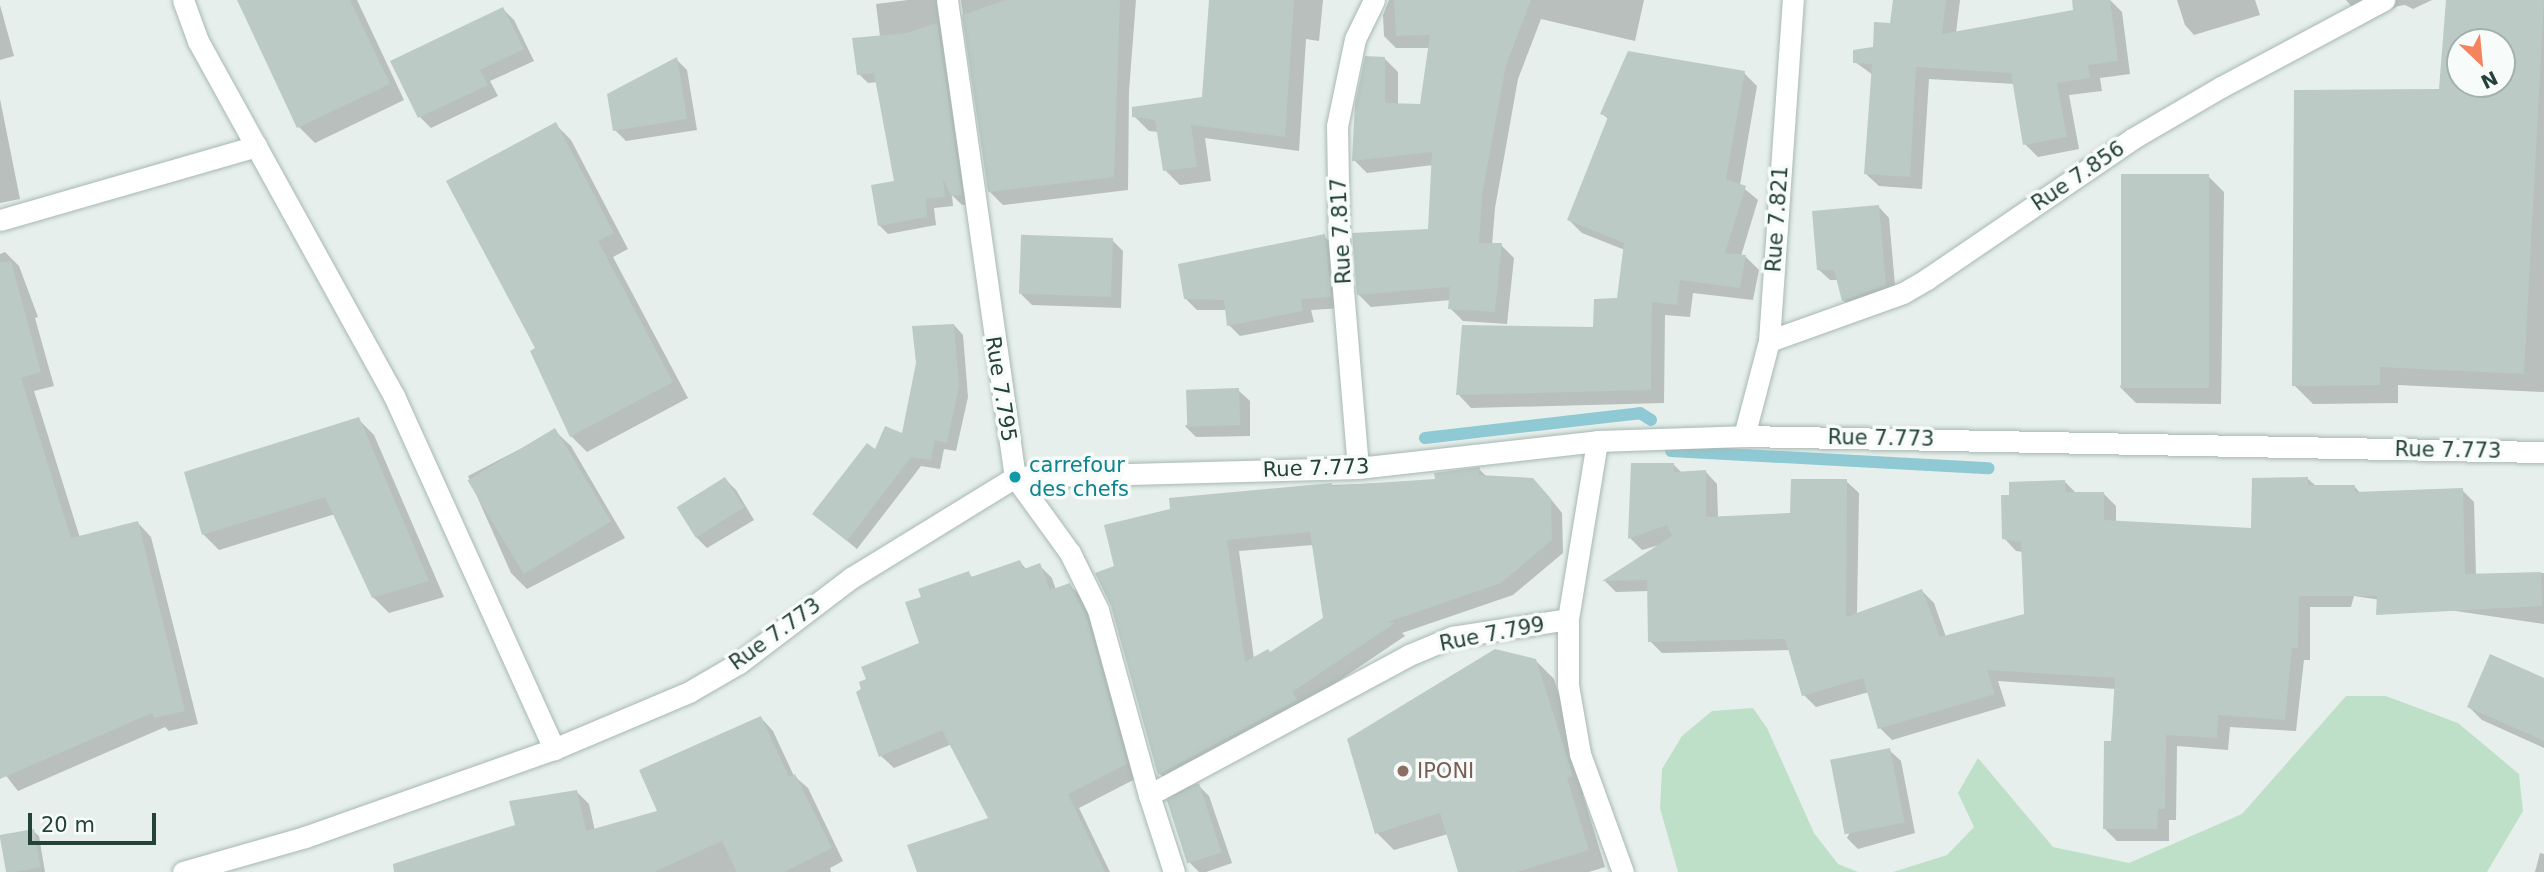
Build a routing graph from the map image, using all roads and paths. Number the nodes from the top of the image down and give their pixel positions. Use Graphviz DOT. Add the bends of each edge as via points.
graph roads {
  1 [pos="183,0"];
  2 [pos="947,0"];
  3 [pos="1374,0"];
  4 [pos="1793,0"];
  5 [pos="2384,0"];
  6 [pos="257,146"];
  7 [pos="0,220"];
  8 [pos="1769,341"];
  9 [pos="1744,436"];
  10 [pos="1597,441"];
  11 [pos="2544,452"];
  12 [pos="1358,467"];
  13 [pos="1015,477"];
  14 [pos="1568,619"];
  15 [pos="554,749"];
  16 [pos="1149,795"];
  17 [pos="183,872"];
  18 [pos="1174,872"];
  19 [pos="1623,872"];
  1 -- 6 [label="street" via="198,41"];
  2 -- 13 [label="street, Rue 7.795"];
  3 -- 12 [label="street, Rue 7.817" via="1355,39 1337,126 1339,240"];
  4 -- 8 [label="street, Rue 7.821"];
  5 -- 8 [label="street, Rue 7.856" via="2132,139 1903,293"];
  6 -- 7 [label="street"];
  6 -- 15 [label="street" via="394,396"];
  8 -- 9 [label="street, Rue 7.821"];
  9 -- 10 [label="street, Rue 7.773"];
  9 -- 11 [label="street, Rue 7.773"];
  10 -- 12 [label="street, Rue 7.773"];
  10 -- 14 [label="street"];
  12 -- 13 [label="street, Rue 7.773"];
  13 -- 15 [label="street, Rue 7.773" via="851,578 739,663 689,692"];
  13 -- 16 [label="street, Rue 7.795" via="1070,553 1098,610"];
  14 -- 16 [label="street, Rue 7.799" via="1452,637 1409,655"];
  14 -- 19 [label="street, Rue 7.799" via="1568,685 1580,754"];
  15 -- 17 [label="street, Rue 7.773" via="305,837"];
  16 -- 18 [label="street, Rue 7.795"];
}
